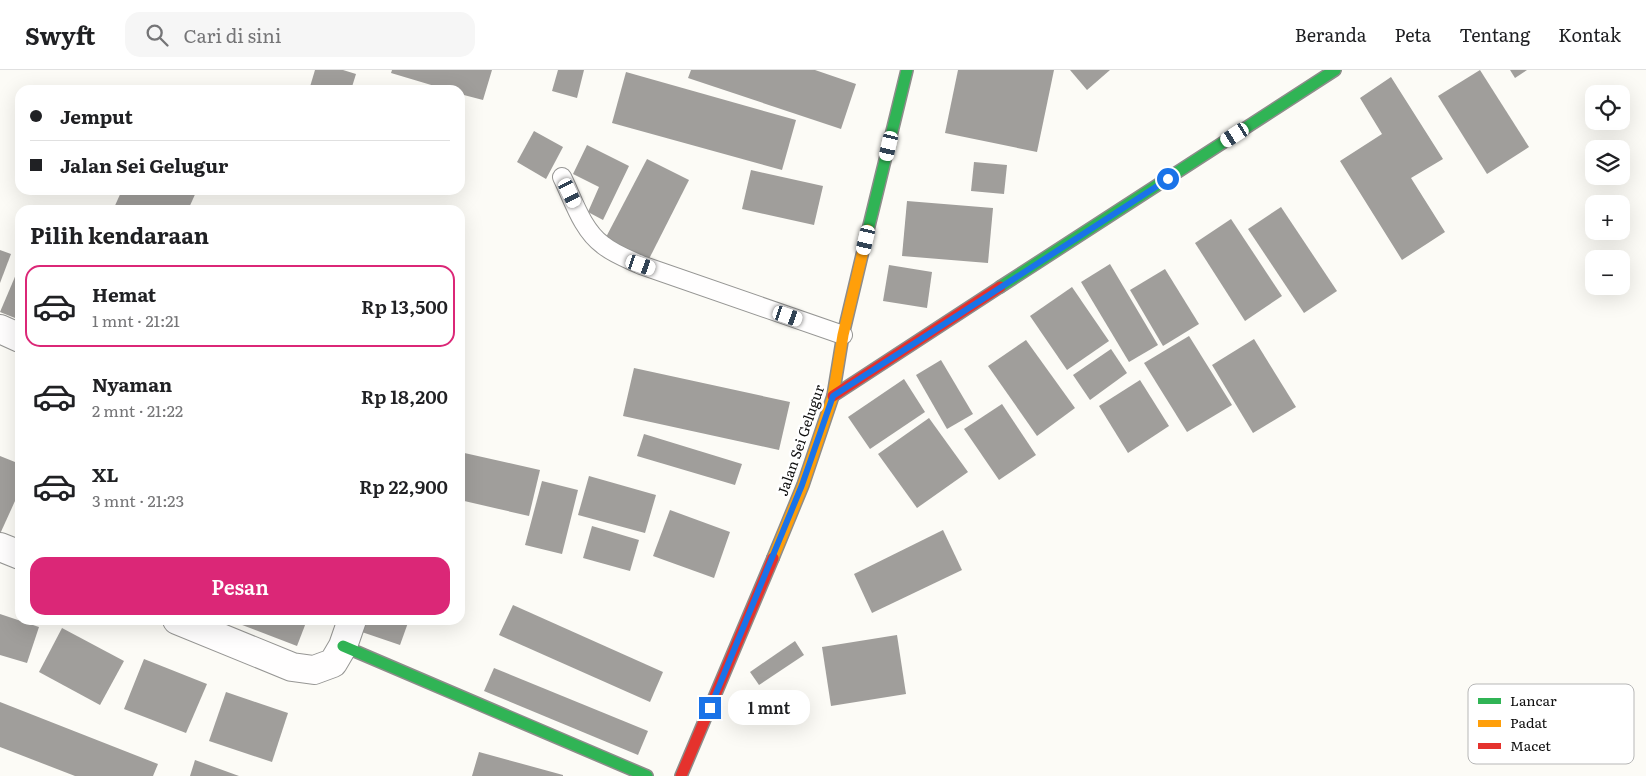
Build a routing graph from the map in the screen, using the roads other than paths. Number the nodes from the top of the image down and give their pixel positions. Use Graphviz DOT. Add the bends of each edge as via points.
graph roads {
  1 [pos="907,70"];
  2 [pos="1335,70"];
  3 [pos="562,177"];
  4 [pos="0,329"];
  5 [pos="843,335"];
  6 [pos="15,336"];
  7 [pos="833,396"];
  8 [pos="0,547"];
  9 [pos="15,553"];
  10 [pos="189,625"];
  11 [pos="350,625"];
  12 [pos="343,646"];
  13 [pos="647,776"];
  14 [pos="681,776"];
  1 -- 5 [label="street, Jalan Sei Gelugur"];
  2 -- 7 [label="street"];
  3 -- 5 [label="lane" via="586,226 612,251 641,265"];
  4 -- 6 [label="street"];
  5 -- 7 [label="street, Jalan Sei Gelugur"];
  7 -- 14 [label="street, Jalan Sei Gelugur" via="799,494"];
  8 -- 9 [label="street"];
  10 -- 12 [label="street" via="292,667 314,670 333,663"];
  11 -- 12 [label="street"];
  12 -- 13 [label="street"];
}
